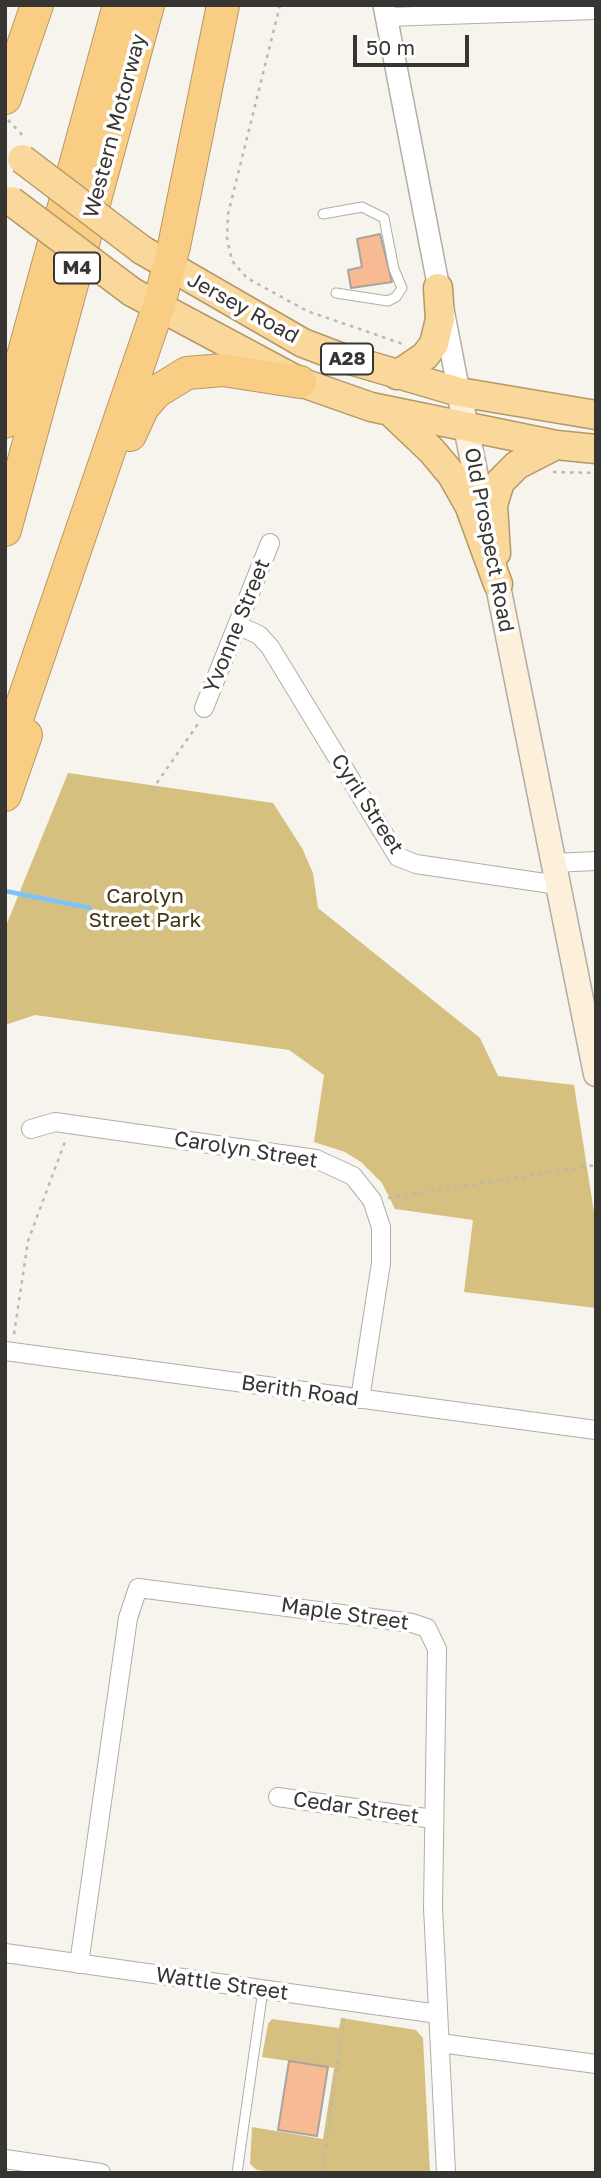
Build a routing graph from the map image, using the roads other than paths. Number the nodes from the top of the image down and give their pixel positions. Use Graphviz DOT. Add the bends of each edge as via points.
graph roads {
  1 [pos="24,5"];
  2 [pos="37,5"];
  3 [pos="119,5"];
  4 [pos="148,5"];
  5 [pos="223,5"];
  6 [pos="596,10"];
  7 [pos="385,11"];
  8 [pos="5,26"];
  9 [pos="6,108"];
  10 [pos="18,149"];
  11 [pos="8,199"];
  12 [pos="323,214"];
  13 [pos="170,267"];
  14 [pos="438,288"];
  15 [pos="337,293"];
  16 [pos="145,300"];
  17 [pos="397,375"];
  18 [pos="300,382"];
  19 [pos="459,392"];
  20 [pos="390,412"];
  21 [pos="596,415"];
  22 [pos="5,422"];
  23 [pos="467,428"];
  24 [pos="556,446"];
  25 [pos="596,449"];
  26 [pos="5,530"];
  27 [pos="270,543"];
  28 [pos="498,584"];
  29 [pos="237,625"];
  30 [pos="204,708"];
  31 [pos="5,754"];
  32 [pos="5,795"];
  33 [pos="596,861"];
  34 [pos="556,874"];
  35 [pos="596,1074"];
  36 [pos="31,1129"];
  37 [pos="8,1351"];
  38 [pos="360,1399"];
  39 [pos="596,1430"];
  40 [pos="278,1797"];
  41 [pos="433,1819"];
  42 [pos="5,1953"];
  43 [pos="79,1964"];
  44 [pos="263,1990"];
  45 [pos="438,2014"];
  46 [pos="440,2043"];
  47 [pos="596,2064"];
  48 [pos="5,2159"];
  49 [pos="54,2170"];
  50 [pos="101,2173"];
  51 [pos="237,2173"];
  52 [pos="446,2173"];
  1 -- 8 [label="highway"];
  2 -- 9 [label="highway"];
  3 -- 22 [label="highway, Western Motorway / M4"];
  4 -- 26 [label="highway, Western Motorway / M4"];
  5 -- 13 [label="highway"];
  6 -- 7 [label="street"];
  7 -- 14 [label="street, Old Prospect Road"];
  10 -- 13 [label="highway, Jersey Road / A28, bridge" via="142,250"];
  11 -- 16 [label="highway, Jersey Road / A28, bridge"];
  12 -- 15 [label="lane" via="362,207 384,218 402,288 388,301"];
  13 -- 16 [label="highway"];
  13 -- 17 [label="highway, Jersey Road / A28" via="303,343"];
  14 -- 17 [label="highway" via="439,333 425,355"];
  14 -- 19 [label="street, Old Prospect Road"];
  16 -- 18 [label="highway, Jersey Road / A28"];
  16 -- 31 [label="highway"];
  17 -- 19 [label="highway, Jersey Road / A28"];
  18 -- 20 [label="highway, Jersey Road / A28"];
  18 -- 32 [label="highway" via="201,370 170,380 143,407"];
  19 -- 21 [label="highway, Jersey Road / A28"];
  19 -- 23 [label="main road, Old Prospect Road"];
  20 -- 23 [label="highway, Jersey Road / A28"];
  20 -- 28 [label="highway" via="452,475 469,505"];
  23 -- 24 [label="highway, Jersey Road / A28"];
  23 -- 28 [label="main road, Old Prospect Road"];
  24 -- 25 [label="highway, Jersey Road / A28"];
  24 -- 28 [label="highway" via="517,465 500,482 493,505"];
  27 -- 29 [label="street, Yvonne Street"];
  28 -- 34 [label="main road, Old Prospect Road"];
  29 -- 30 [label="street, Yvonne Street"];
  29 -- 34 [label="street, Cyril Street" via="259,635 270,647 401,859"];
  33 -- 34 [label="street, Cyril Street"];
  34 -- 35 [label="main road, Old Prospect Road"];
  36 -- 38 [label="street, Carolyn Street" via="55,1122 316,1158 353,1176 372,1200 381,1227 381,1263"];
  37 -- 38 [label="street, Berith Road"];
  38 -- 39 [label="street, Berith Road"];
  40 -- 41 [label="street, Cedar Street"];
  41 -- 43 [label="street, Maple Street" via="437,1649 431,1631 412,1623 138,1588 128,1618"];
  41 -- 45 [label="street, Maple Street"];
  42 -- 43 [label="street, Wattle Street"];
  43 -- 44 [label="street, Wattle Street"];
  44 -- 45 [label="street, Wattle Street"];
  44 -- 51 [label="lane"];
  45 -- 46 [label="street, Maple Street"];
  46 -- 47 [label="street"];
  46 -- 52 [label="street, Maple Street"];
  48 -- 49 [label="street"];
  49 -- 50 [label="street"];
}
